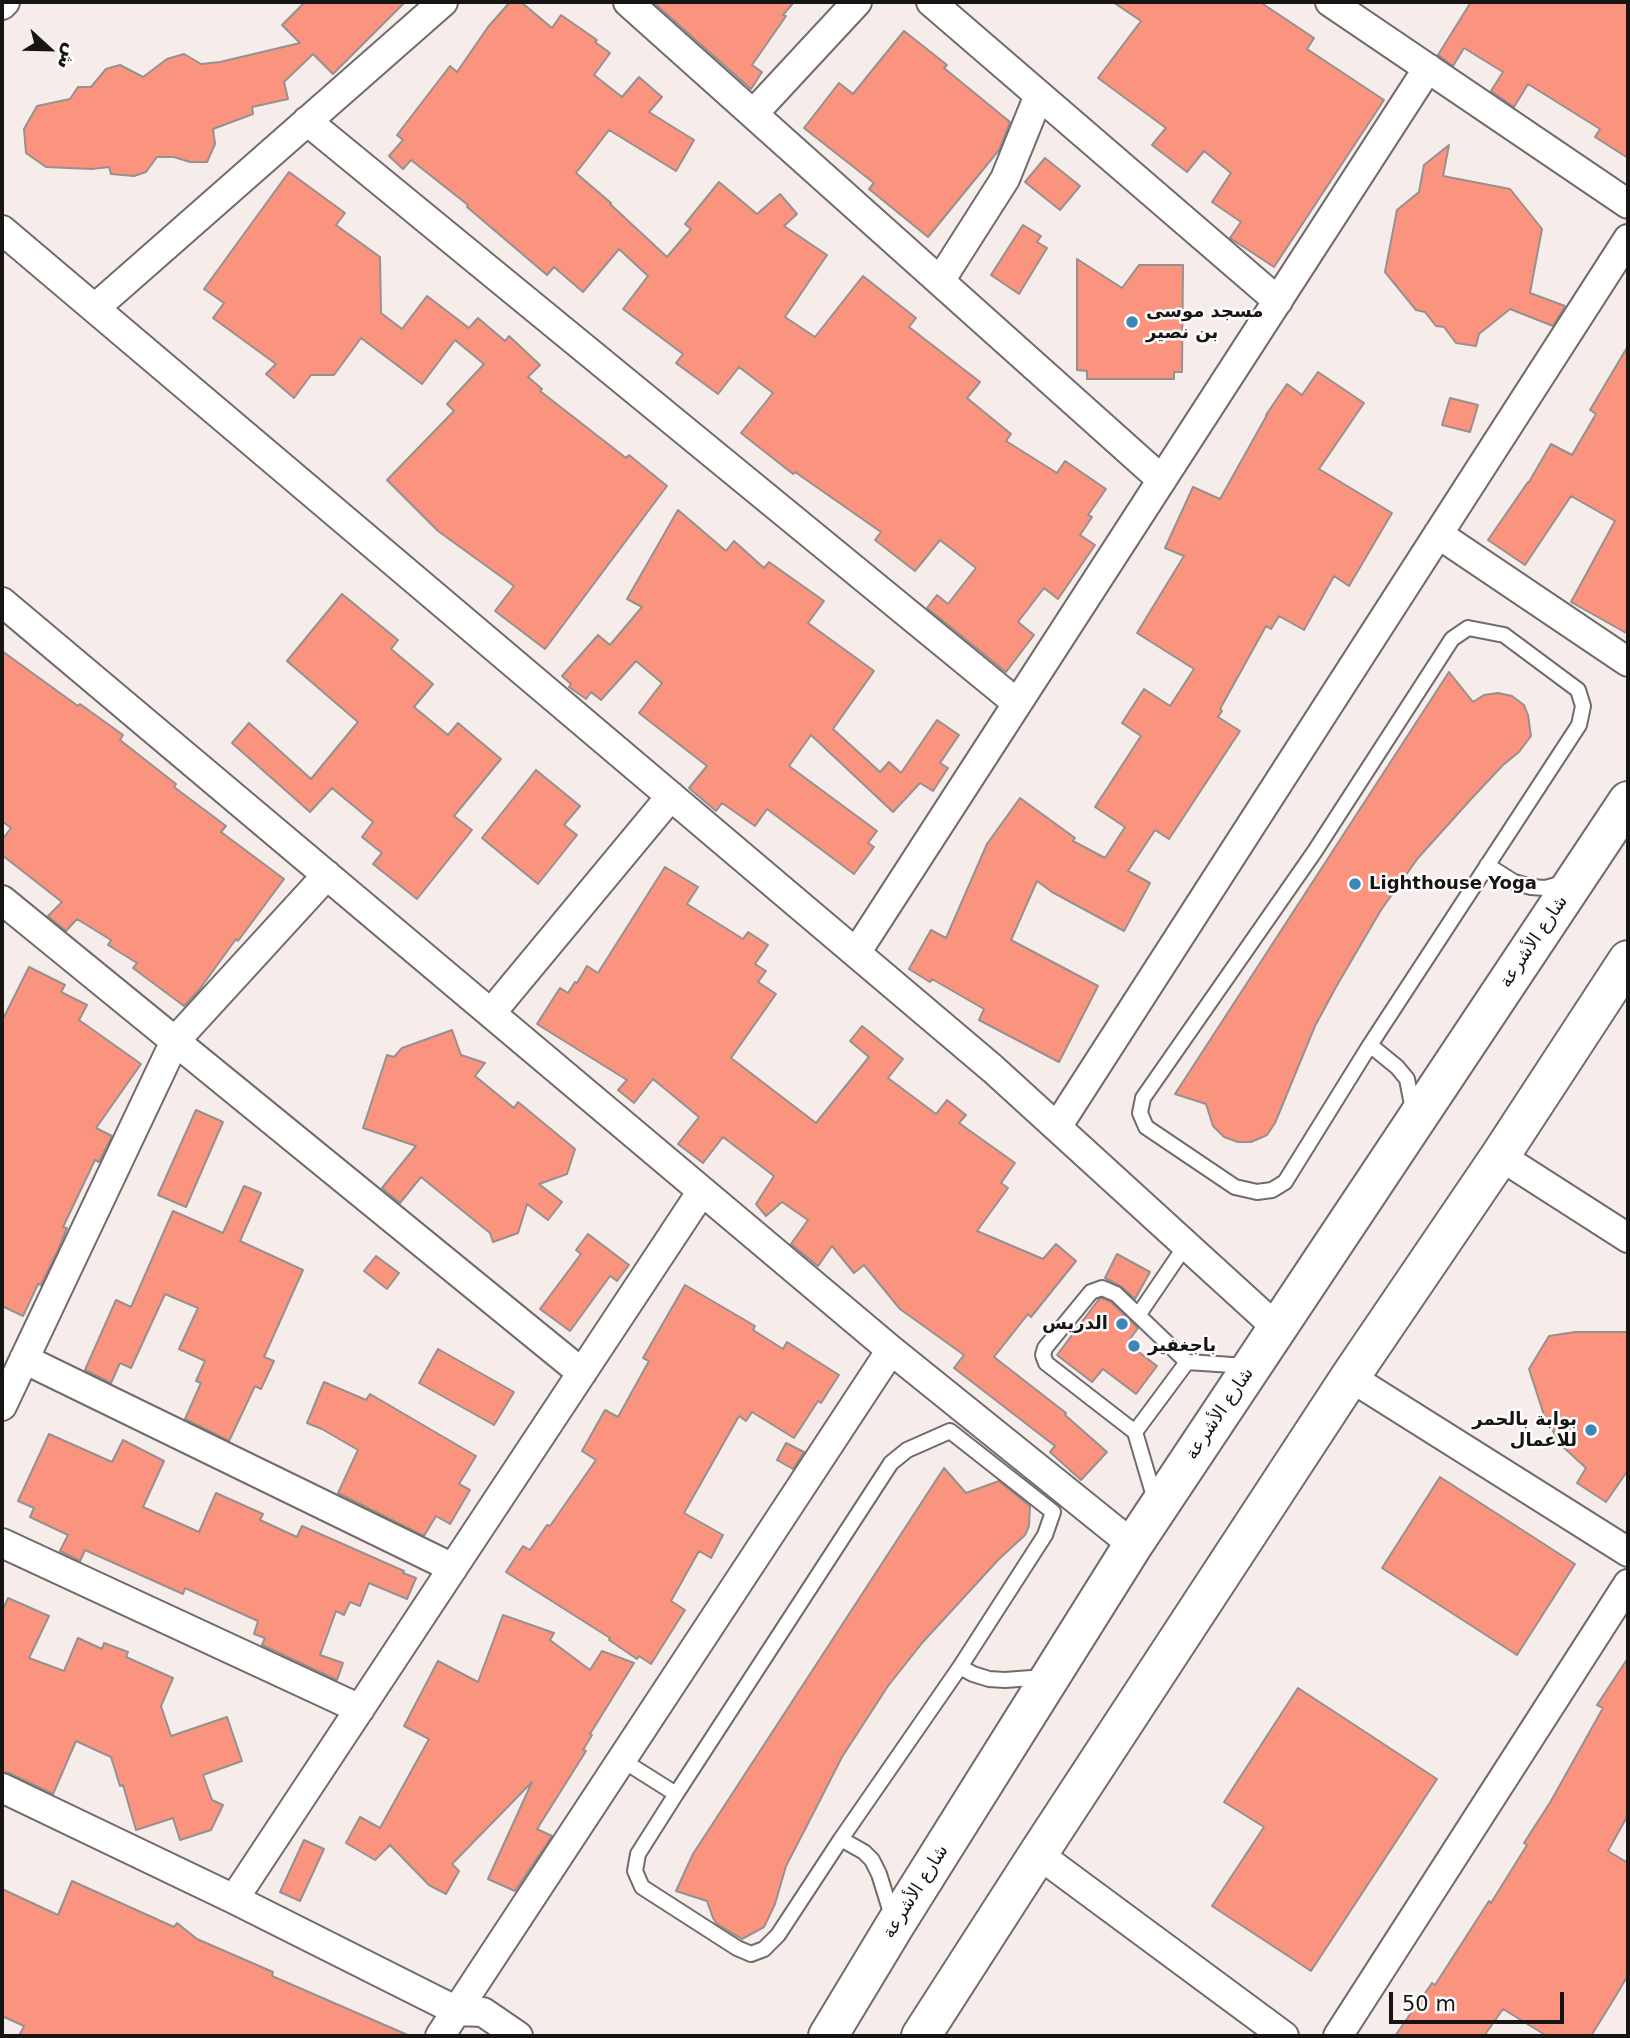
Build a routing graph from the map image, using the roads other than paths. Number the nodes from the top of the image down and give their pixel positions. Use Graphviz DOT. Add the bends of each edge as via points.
graph roads {
  1 [pos="443,2"];
  2 [pos="628,2"];
  3 [pos="857,2"];
  4 [pos="931,2"];
  5 [pos="1330,2"];
  6 [pos="1428,68"];
  7 [pos="1039,95"];
  8 [pos="753,114"];
  9 [pos="307,121"];
  10 [pos="1628,204"];
  11 [pos="2,230"];
  12 [pos="1628,239"];
  13 [pos="940,281"];
  14 [pos="1278,301"];
  15 [pos="94,308"];
  16 [pos="1162,480"];
  17 [pos="1438,534"];
  18 [pos="2,601"];
  19 [pos="1628,662"];
  20 [pos="1017,703"];
  21 [pos="671,796"];
  22 [pos="1628,801"];
  23 [pos="1487,865"];
  24 [pos="327,875"];
  25 [pos="1576,880"];
  26 [pos="2,900"];
  27 [pos="856,953"];
  28 [pos="1628,961"];
  29 [pos="491,1013"];
  30 [pos="175,1041"];
  31 [pos="1370,1045"];
  32 [pos="1414,1122"];
  33 [pos="1056,1127"];
  34 [pos="1500,1156"];
  35 [pos="702,1191"];
  36 [pos="1628,1238"];
  37 [pos="1186,1245"];
  38 [pos="1139,1314"];
  39 [pos="1277,1328"];
  40 [pos="891,1350"];
  41 [pos="24,1359"];
  42 [pos="1187,1362"];
  43 [pos="1252,1366"];
  44 [pos="582,1373"];
  45 [pos="1350,1377"];
  46 [pos="2,1406"];
  47 [pos="1135,1432"];
  48 [pos="1157,1508"];
  49 [pos="2,1543"];
  50 [pos="1133,1545"];
  51 [pos="1628,1552"];
  52 [pos="453,1568"];
  53 [pos="1628,1584"];
  54 [pos="960,1667"];
  55 [pos="1050,1676"];
  56 [pos="360,1709"];
  57 [pos="622,1760"];
  58 [pos="2,1788"];
  59 [pos="676,1794"];
  60 [pos="841,1839"];
  61 [pos="1038,1854"];
  62 [pos="234,1899"];
  63 [pos="895,1925"];
  64 [pos="457,2011"];
  65 [pos="440,2036"];
  66 [pos="517,2036"];
  67 [pos="828,2036"];
  68 [pos="921,2036"];
  69 [pos="1284,2036"];
  70 [pos="1338,2036"];
  1 -- 9 [label="street"];
  2 -- 8 [label="street"];
  3 -- 8 [label="street"];
  4 -- 7 [label="street"];
  5 -- 6 [label="street"];
  6 -- 10 [label="street"];
  6 -- 14 [label="street"];
  7 -- 13 [label="street" via="1005,179"];
  7 -- 14 [label="street"];
  8 -- 13 [label="street"];
  9 -- 15 [label="street"];
  9 -- 20 [label="street"];
  11 -- 15 [label="street"];
  12 -- 17 [label="street"];
  13 -- 16 [label="street"];
  14 -- 16 [label="street"];
  15 -- 21 [label="street"];
  16 -- 20 [label="street"];
  17 -- 19 [label="street"];
  17 -- 33 [label="street"];
  18 -- 24 [label="street"];
  20 -- 27 [label="street"];
  21 -- 27 [label="street"];
  21 -- 29 [label="street"];
  22 -- 25 [label="street, شارع الأشرعة"];
  23 -- 25 [label="lane" via="1531,887"];
  23 -- 31 [label="lane"];
  23 -- 31 [label="lane" via="1579,725 1583,706 1578,690 1504,635 1468,628 1452,639 1315,851 1143,1098 1140,1113 1146,1127 1235,1187 1272,1190 1285,1182"];
  24 -- 29 [label="street"];
  24 -- 30 [label="street"];
  25 -- 32 [label="street, شارع الأشرعة"];
  26 -- 30 [label="street"];
  27 -- 33 [label="street"];
  28 -- 34 [label="street"];
  29 -- 35 [label="street"];
  30 -- 41 [label="street"];
  30 -- 44 [label="street"];
  31 -- 32 [label="lane" via="1407,1079"];
  32 -- 39 [label="street, شارع الأشرعة"];
  33 -- 37 [label="street"];
  34 -- 36 [label="street"];
  34 -- 45 [label="street"];
  35 -- 40 [label="street"];
  35 -- 44 [label="street"];
  37 -- 38 [label="lane"];
  37 -- 39 [label="street"];
  38 -- 42 [label="lane"];
  38 -- 47 [label="lane" via="1116,1294 1102,1288 1091,1292 1043,1355 1046,1363"];
  39 -- 43 [label="street, شارع الأشرعة"];
  40 -- 50 [label="street"];
  40 -- 57 [label="street"];
  41 -- 46 [label="street"];
  41 -- 52 [label="street"];
  42 -- 43 [label="lane"];
  42 -- 47 [label="lane"];
  43 -- 48 [label="street, شارع الأشرعة"];
  44 -- 52 [label="street"];
  45 -- 51 [label="street"];
  45 -- 61 [label="street"];
  47 -- 48 [label="lane"];
  48 -- 50 [label="street, شارع الأشرعة"];
  49 -- 56 [label="street"];
  50 -- 55 [label="street, شارع الأشرعة"];
  52 -- 56 [label="street"];
  53 -- 70 [label="street"];
  54 -- 55 [label="lane" via="989,1679"];
  54 -- 59 [label="lane" via="1045,1535 1053,1512 950,1431 906,1450 891,1463"];
  54 -- 60 [label="lane"];
  55 -- 63 [label="street, شارع الأشرعة"];
  56 -- 62 [label="street"];
  57 -- 59 [label="lane"];
  57 -- 64 [label="street"];
  58 -- 62 [label="street"];
  59 -- 60 [label="lane" via="638,1854 635,1871 642,1887 751,1954 764,1949 778,1934"];
  60 -- 63 [label="lane" via="872,1860"];
  61 -- 68 [label="street"];
  61 -- 69 [label="street"];
  62 -- 64 [label="street"];
  63 -- 67 [label="street, شارع الأشرعة"];
  64 -- 65 [label="street"];
  64 -- 66 [label="street" via="483,2012"];
}
